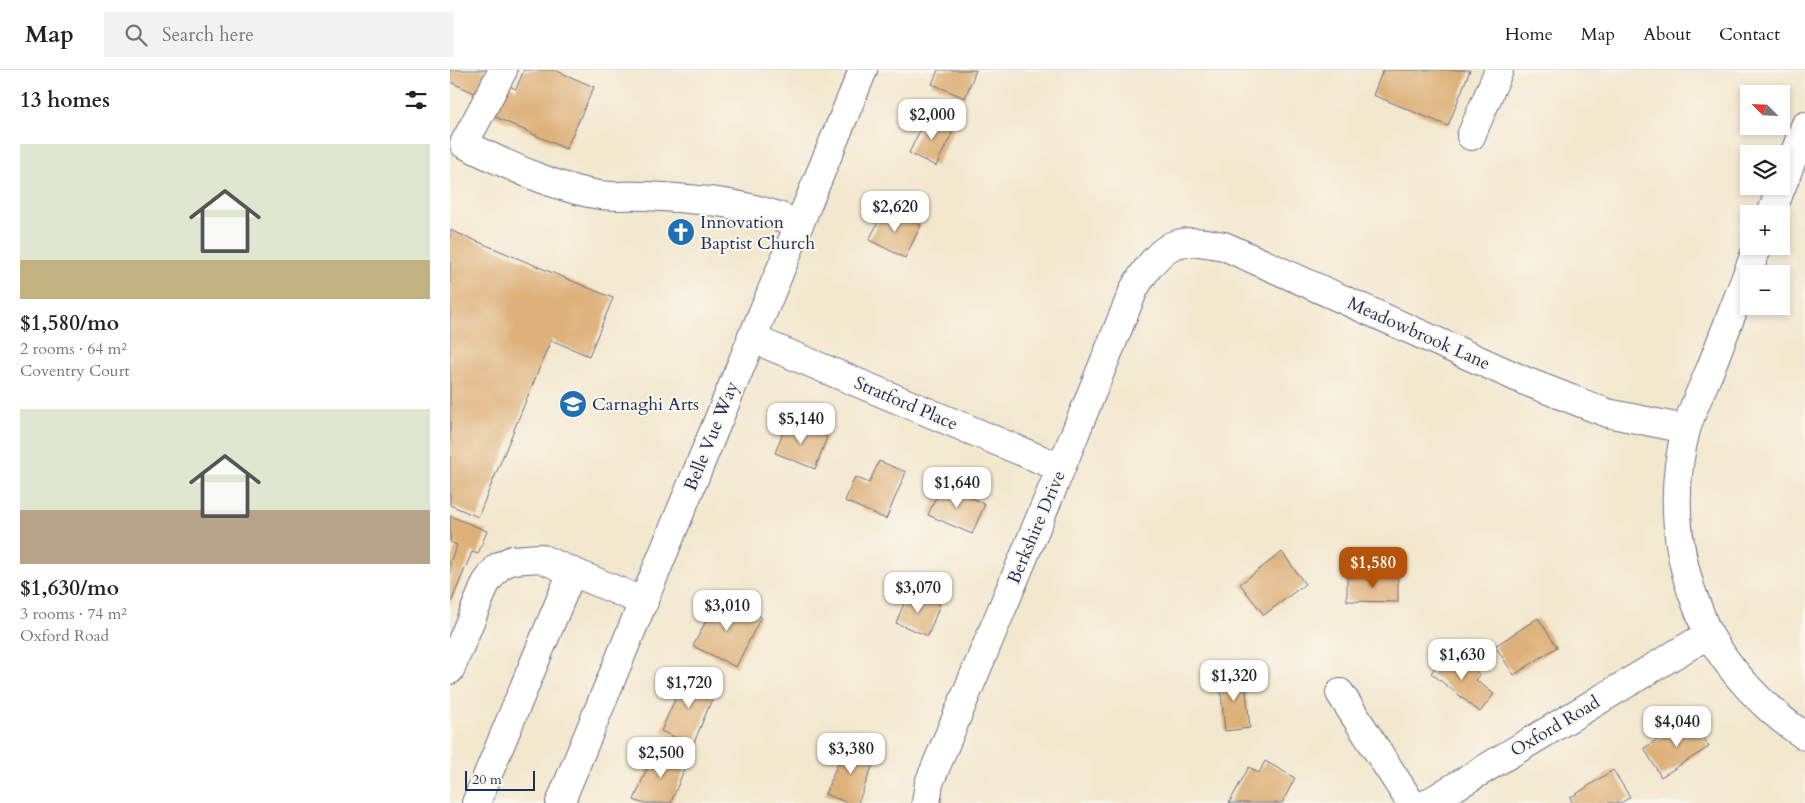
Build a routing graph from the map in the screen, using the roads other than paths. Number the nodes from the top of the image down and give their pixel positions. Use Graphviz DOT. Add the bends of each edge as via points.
graph roads {
  1 [pos="863,70"];
  2 [pos="1499,70"];
  3 [pos="502,71"];
  4 [pos="1805,126"];
  5 [pos="1471,136"];
  6 [pos="1774,205"];
  7 [pos="798,224"];
  8 [pos="1754,255"];
  9 [pos="1157,258"];
  10 [pos="750,338"];
  11 [pos="1686,429"];
  12 [pos="1061,468"];
  13 [pos="572,572"];
  14 [pos="644,602"];
  15 [pos="1708,634"];
  16 [pos="450,670"];
  17 [pos="1340,692"];
  18 [pos="1805,736"];
  19 [pos="476,803"];
  20 [pos="560,803"];
  21 [pos="926,803"];
  22 [pos="1412,803"];
  23 [pos="1428,803"];
  1 -- 7 [label="street, Belle Vue Way"];
  2 -- 5 [label="street"];
  3 -- 7 [label="street" via="464,144 565,186 601,195 690,198 758,208"];
  4 -- 6 [label="street"];
  7 -- 10 [label="street, Belle Vue Way"];
  8 -- 11 [label="street"];
  9 -- 11 [label="street, Meadowbrook Lane" via="1175,244 1198,242 1224,246 1525,381 1607,413"];
  9 -- 12 [label="street, Berkshire Drive" via="1143,272 1134,289"];
  10 -- 12 [label="street, Stratford Place"];
  10 -- 14 [label="street, Belle Vue Way"];
  11 -- 15 [label="street" via="1677,497 1681,552 1693,597"];
  12 -- 21 [label="street, Berkshire Drive" via="929,783"];
  13 -- 14 [label="street"];
  13 -- 16 [label="street" via="540,558 512,560 498,567 486,583"];
  13 -- 19 [label="street"];
  14 -- 20 [label="street, Belle Vue Way"];
  15 -- 18 [label="street" via="1760,701"];
  15 -- 23 [label="street, Oxford Road"];
  17 -- 22 [label="street"];
}
